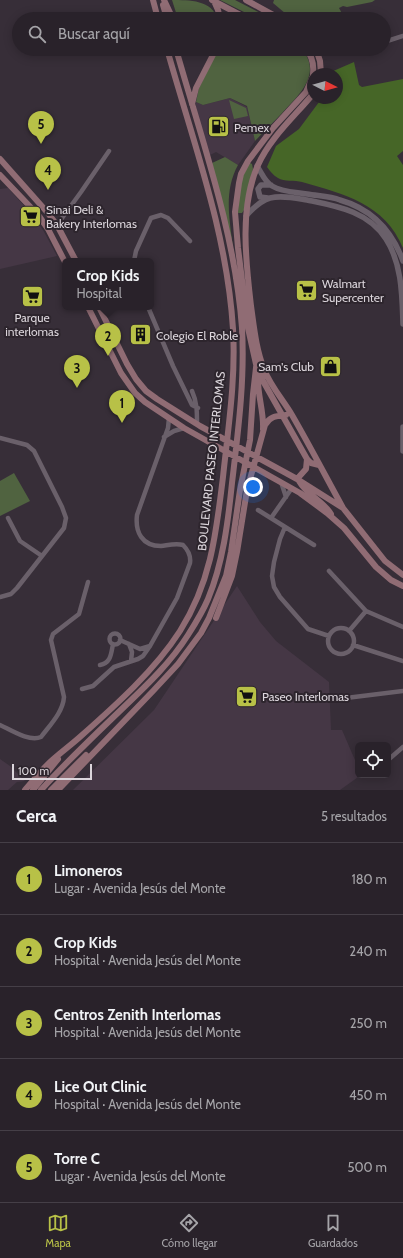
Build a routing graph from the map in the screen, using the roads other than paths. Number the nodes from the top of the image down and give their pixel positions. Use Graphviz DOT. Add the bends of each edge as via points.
graph roads {
  1 [pos="163,0"];
  2 [pos="246,0"];
  3 [pos="254,0"];
  4 [pos="153,1"];
  5 [pos="213,1"];
  6 [pos="258,6"];
  7 [pos="156,12"];
  8 [pos="166,12"];
  9 [pos="169,12"];
  10 [pos="218,12"];
  11 [pos="234,12"];
  12 [pos="267,12"];
  13 [pos="403,36"];
  14 [pos="391,40"];
  15 [pos="169,56"];
  16 [pos="178,56"];
  17 [pos="212,56"];
  18 [pos="311,56"];
  19 [pos="318,56"];
  20 [pos="314,68"];
  21 [pos="321,68"];
  22 [pos="307,90"];
  23 [pos="307,101"];
  24 [pos="192,106"];
  25 [pos="109,151"];
  26 [pos="0,159"];
  27 [pos="248,161"];
  28 [pos="257,166"];
  29 [pos="0,175"];
  30 [pos="272,186"];
  31 [pos="271,198"];
  32 [pos="246,216"];
  33 [pos="236,217"];
  34 [pos="57,225"];
  35 [pos="190,241"];
  36 [pos="63,258"];
  37 [pos="74,258"];
  38 [pos="135,258"];
  39 [pos="403,261"];
  40 [pos="90,310"];
  41 [pos="100,310"];
  42 [pos="149,310"];
  43 [pos="403,324"];
  44 [pos="116,341"];
  45 [pos="108,346"];
  46 [pos="258,350"];
  47 [pos="256,364"];
  48 [pos="258,372"];
  49 [pos="192,390"];
  50 [pos="258,390"];
  51 [pos="270,392"];
  52 [pos="253,394"];
  53 [pos="198,408"];
  54 [pos="292,415"];
  55 [pos="283,416"];
  56 [pos="169,418"];
  57 [pos="198,425"];
  58 [pos="403,427"];
  59 [pos="184,428"];
  60 [pos="262,434"];
  61 [pos="164,437"];
  62 [pos="0,438"];
  63 [pos="403,452"];
  64 [pos="307,459"];
  65 [pos="319,465"];
  66 [pos="297,479"];
  67 [pos="279,481"];
  68 [pos="292,488"];
  69 [pos="286,497"];
  70 [pos="343,508"];
  71 [pos="258,510"];
  72 [pos="8,518"];
  73 [pos="271,518"];
  74 [pos="336,520"];
  75 [pos="285,526"];
  76 [pos="314,545"];
  77 [pos="42,556"];
  78 [pos="329,571"];
  79 [pos="403,575"];
  80 [pos="88,582"];
  81 [pos="403,586"];
  82 [pos="0,597"];
  83 [pos="366,611"];
  84 [pos="216,618"];
  85 [pos="403,627"];
  86 [pos="349,631"];
  87 [pos="329,636"];
  88 [pos="120,640"];
  89 [pos="113,644"];
  90 [pos="129,644"];
  91 [pos="353,645"];
  92 [pos="150,646"];
  93 [pos="131,661"];
  94 [pos="403,661"];
  95 [pos="100,665"];
  96 [pos="82,689"];
  97 [pos="403,691"];
  98 [pos="346,698"];
  99 [pos="0,725"];
  100 [pos="111,735"];
  101 [pos="89,741"];
  102 [pos="403,747"];
  103 [pos="67,749"];
  104 [pos="391,757"];
  105 [pos="72,768"];
  106 [pos="25,790"];
  107 [pos="33,790"];
  108 [pos="41,790"];
  109 [pos="51,790"];
  110 [pos="58,790"];
  1 -- 8 [label="main road"];
  1 -- 9 [label="main road"];
  2 -- 6 [label="main road"];
  3 -- 6 [label="street"];
  4 -- 7 [label="main road"];
  5 -- 10 [label="main road"];
  5 -- 11 [label="main road"];
  6 -- 12 [label="main road"];
  13 -- 14 [label="street"];
  15 -- 103 [label="main road, BOULEVARD PASEO INTERLOMAS" via="222,243 230,300 233,331 232,392 218,518 211,559 199,597 180,631 144,676"];
  16 -- 24 [label="main road, BOULEVARD PASEO INTERLOMAS"];
  17 -- 24 [label="main road" via="196,88"];
  18 -- 20 [label="main road"];
  19 -- 21 [label="main road"];
  22 -- 27 [label="main road"];
  23 -- 28 [label="main road" via="269,145"];
  24 -- 101 [label="main road, BOULEVARD PASEO INTERLOMAS" via="229,235 242,329 242,393 228,519 220,561 208,600 188,636 159,672"];
  25 -- 34 [label="street"];
  26 -- 34 [label="main road"];
  27 -- 28 [label="main road"];
  27 -- 33 [label="main road" via="237,193"];
  28 -- 30 [label="street"];
  28 -- 32 [label="main road"];
  29 -- 36 [label="main road" via="39,216"];
  30 -- 31 [label="street" via="261,185 258,192 260,197"];
  30 -- 39 [label="street" via="286,191 339,199 356,205 382,224 398,247"];
  31 -- 32 [label="street" via="260,202"];
  31 -- 43 [label="street" via="286,197 338,206 352,211 378,228 386,239 399,269"];
  32 -- 33 [label="main road"];
  32 -- 46 [label="main road" via="246,265"];
  33 -- 47 [label="main road" via="248,328"];
  34 -- 37 [label="main road"];
  35 -- 38 [label="street" via="168,218 161,215 151,218"];
  40 -- 45 [label="main road"];
  41 -- 44 [label="main road"];
  42 -- 53 [label="street" via="192,405"];
  44 -- 45 [label="main road"];
  44 -- 57 [label="main road" via="136,379 146,391"];
  45 -- 56 [label="main road" via="121,373 135,393"];
  46 -- 47 [label="main road"];
  46 -- 54 [label="main road" via="268,378"];
  47 -- 48 [label="main road"];
  47 -- 52 [label="main road"];
  48 -- 50 [label="main road"];
  48 -- 51 [label="main road"];
  49 -- 53 [label="street"];
  50 -- 51 [label="main road"];
  50 -- 52 [label="main road"];
  50 -- 60 [label="main road"];
  51 -- 55 [label="main road"];
  52 -- 100 [label="main road" via="250,440 236,527 226,576 218,599 201,633 178,664"];
  53 -- 57 [label="street"];
  54 -- 55 [label="main road"];
  54 -- 65 [label="main road"];
  55 -- 60 [label="main road" via="270,419"];
  55 -- 64 [label="main road"];
  56 -- 59 [label="main road"];
  56 -- 61 [label="street"];
  57 -- 66 [label="main road"];
  58 -- 63 [label="street"];
  59 -- 61 [label="street"];
  59 -- 67 [label="main road"];
  60 -- 84 [label="main road" via="247,490 232,576"];
  61 -- 92 [label="street" via="136,524 145,542 156,545 183,545 191,558 178,598"];
  62 -- 77 [label="street" via="27,444 34,451 66,518 64,528"];
  64 -- 65 [label="main road"];
  64 -- 66 [label="main road" via="306,469"];
  65 -- 70 [label="main road"];
  66 -- 70 [label="main road"];
  66 -- 74 [label="main road" via="303,488 327,507"];
  67 -- 68 [label="main road"];
  67 -- 69 [label="street"];
  68 -- 69 [label="street"];
  68 -- 74 [label="main road"];
  69 -- 73 [label="street"];
  70 -- 79 [label="main road" via="385,561"];
  71 -- 73 [label="street"];
  72 -- 77 [label="street" via="20,542"];
  73 -- 75 [label="street"];
  74 -- 81 [label="main road" via="376,567"];
  75 -- 76 [label="street"];
  75 -- 87 [label="street" via="274,562 274,587 308,629"];
  77 -- 82 [label="street" via="12,594"];
  78 -- 83 [label="street"];
  80 -- 99 [label="street" via="79,614 53,634 51,640 64,697 62,709 41,737 36,739"];
  83 -- 85 [label="street"];
  83 -- 86 [label="street"];
  86 -- 87 [label="street" via="337,628"];
  86 -- 91 [label="street" via="354,640"];
  87 -- 91 [label="street" via="329,647 337,653 346,652"];
  88 -- 89 [label="street"];
  88 -- 89 [label="street" via="118,634 113,633 109,639"];
  88 -- 90 [label="street"];
  89 -- 95 [label="street" via="110,659"];
  90 -- 92 [label="street" via="140,649"];
  90 -- 93 [label="street" via="132,652"];
  91 -- 94 [label="street"];
  92 -- 93 [label="street" via="143,656"];
  93 -- 96 [label="street" via="114,667 92,686"];
  97 -- 98 [label="street"];
  100 -- 105 [label="main road"];
  100 -- 110 [label="main road"];
  101 -- 105 [label="main road"];
  101 -- 108 [label="main road, BOULEVARD PASEO INTERLOMAS"];
  102 -- 104 [label="street"];
  103 -- 106 [label="main road, BOULEVARD PASEO INTERLOMAS" via="48,764"];
  103 -- 107 [label="main road"];
  105 -- 109 [label="main road"];
}
